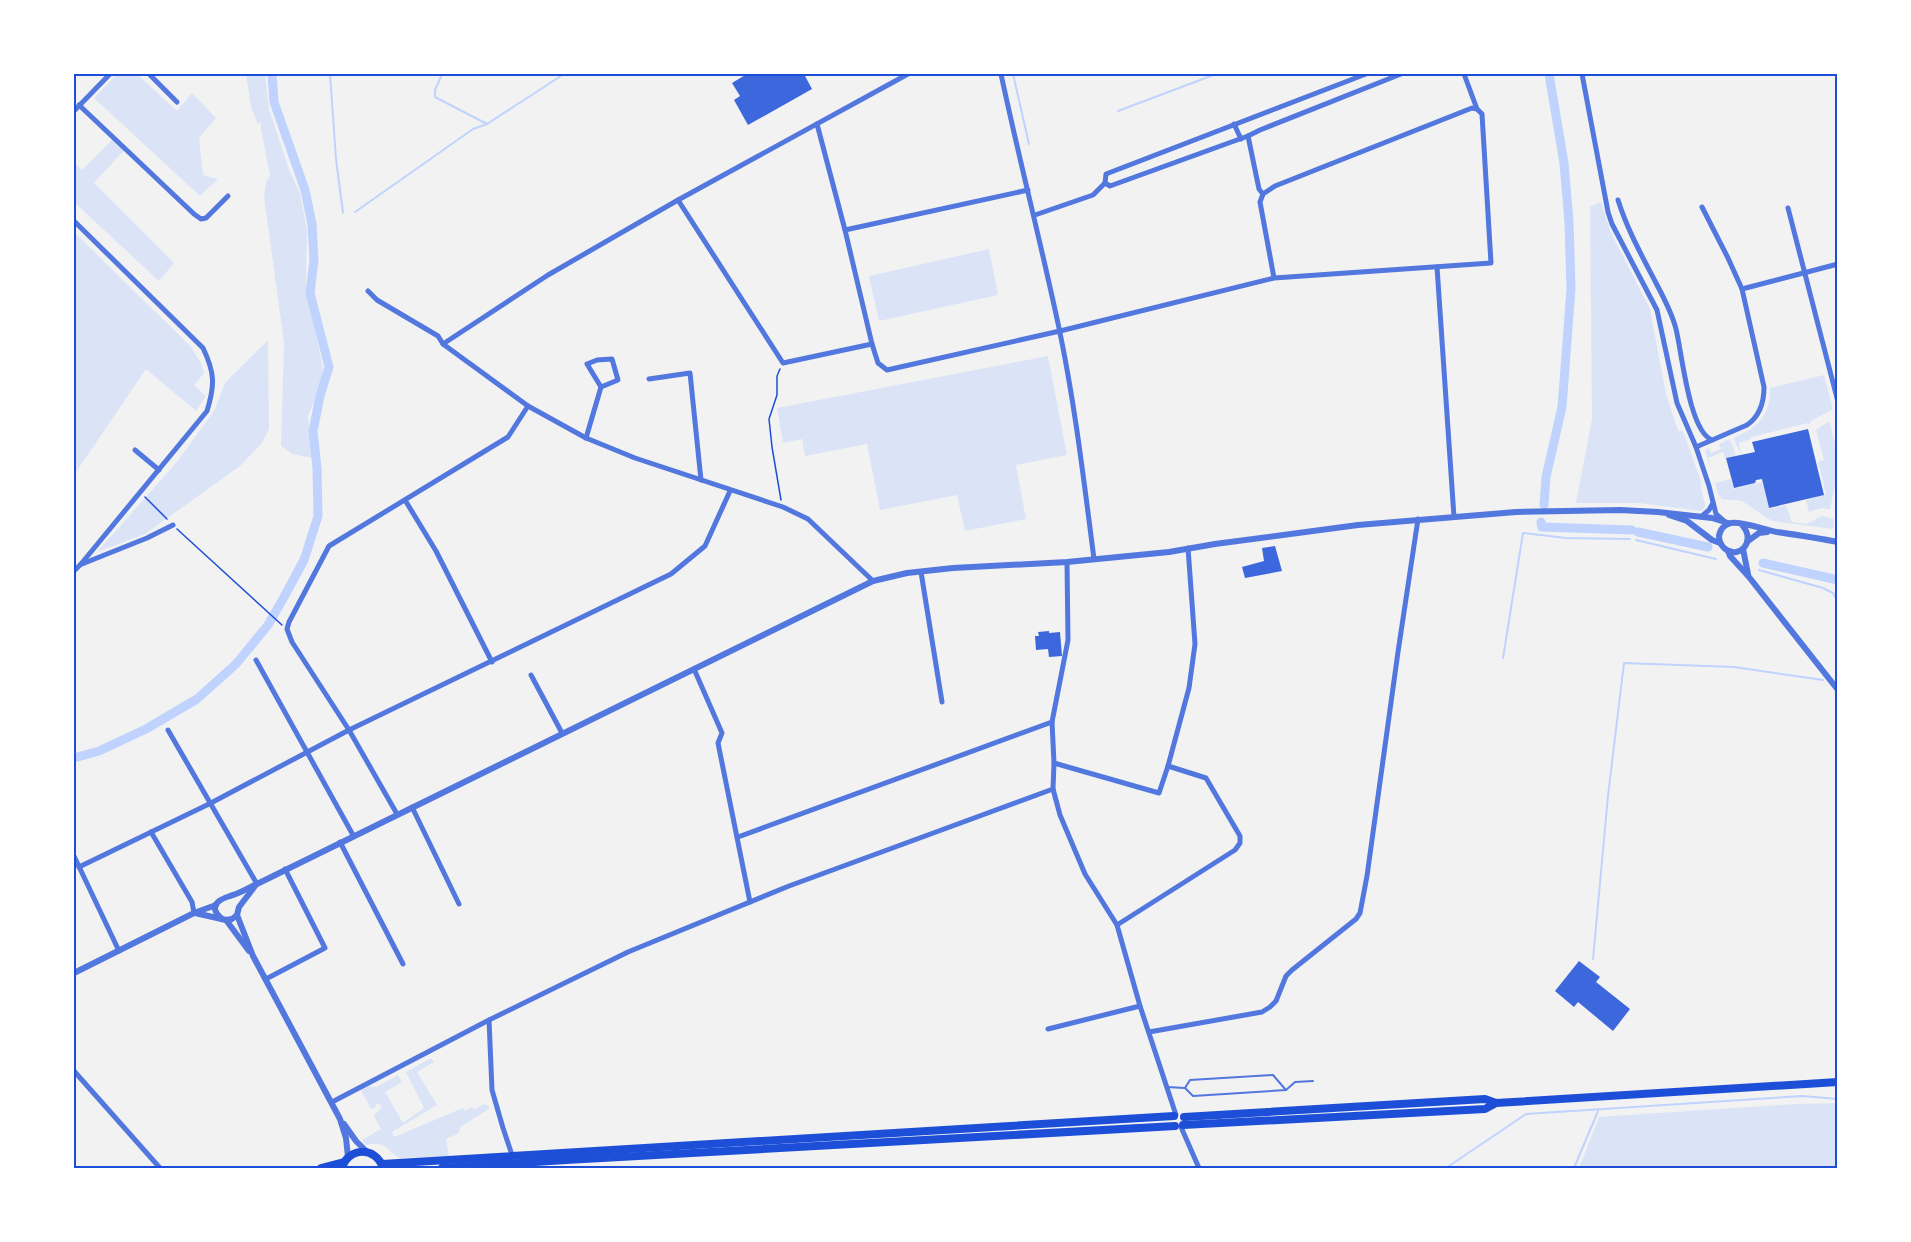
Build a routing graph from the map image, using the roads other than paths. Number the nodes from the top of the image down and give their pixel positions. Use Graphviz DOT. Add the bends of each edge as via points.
graph roads {
  1 [pos="110,74"];
  2 [pos="148,74"];
  3 [pos="908,74"];
  4 [pos="1001,74"];
  5 [pos="1366,74"];
  6 [pos="1401,74"];
  7 [pos="1464,74"];
  8 [pos="1582,74"];
  9 [pos="177,102"];
  10 [pos="80,105"];
  11 [pos="1477,109"];
  12 [pos="74,111"];
  13 [pos="1255,116"];
  14 [pos="1234,123"];
  15 [pos="817,124"];
  16 [pos="1260,129"];
  17 [pos="1248,136"];
  18 [pos="1241,139"];
  19 [pos="1105,183"];
  20 [pos="1028,190"];
  21 [pos="1263,194"];
  22 [pos="228,196"];
  23 [pos="678,200"];
  24 [pos="1618,200"];
  25 [pos="1702,207"];
  26 [pos="1788,208"];
  27 [pos="1035,215"];
  28 [pos="74,221"];
  29 [pos="845,230"];
  30 [pos="1838,264"];
  31 [pos="1437,267"];
  32 [pos="1804,273"];
  33 [pos="1274,278"];
  34 [pos="1742,290"];
  35 [pos="368,291"];
  36 [pos="1060,331"];
  37 [pos="443,344"];
  38 [pos="872,344"];
  39 [pos="649,379"];
  40 [pos="601,387"];
  41 [pos="1838,402"];
  42 [pos="528,406"];
  43 [pos="1696,423"];
  44 [pos="1690,434"];
  45 [pos="586,438"];
  46 [pos="1712,440"];
  47 [pos="1696,447"];
  48 [pos="135,450"];
  49 [pos="159,470"];
  50 [pos="701,480"];
  51 [pos="730,491"];
  52 [pos="405,500"];
  53 [pos="1713,503"];
  54 [pos="1658,512"];
  55 [pos="1702,516"];
  56 [pos="1454,517"];
  57 [pos="1418,519"];
  58 [pos="1728,524"];
  59 [pos="173,525"];
  60 [pos="1742,525"];
  61 [pos="1777,532"];
  62 [pos="1748,541"];
  63 [pos="1838,542"];
  64 [pos="1720,543"];
  65 [pos="1188,548"];
  66 [pos="1743,549"];
  67 [pos="1728,551"];
  68 [pos="1094,559"];
  69 [pos="1067,562"];
  70 [pos="81,564"];
  71 [pos="74,571"];
  72 [pos="921,572"];
  73 [pos="1749,577"];
  74 [pos="873,581"];
  75 [pos="256,660"];
  76 [pos="492,662"];
  77 [pos="694,669"];
  78 [pos="531,675"];
  79 [pos="1838,690"];
  80 [pos="942,702"];
  81 [pos="1052,722"];
  82 [pos="168,730"];
  83 [pos="349,730"];
  84 [pos="562,733"];
  85 [pos="308,752"];
  86 [pos="1054,763"];
  87 [pos="1168,766"];
  88 [pos="1053,789"];
  89 [pos="209,804"];
  90 [pos="412,807"];
  91 [pos="397,814"];
  92 [pos="151,832"];
  93 [pos="353,835"];
  94 [pos="738,837"];
  95 [pos="340,842"];
  96 [pos="74,856"];
  97 [pos="79,867"];
  98 [pos="285,869"];
  99 [pos="256,884"];
  100 [pos="229,897"];
  101 [pos="750,902"];
  102 [pos="459,904"];
  103 [pos="216,905"];
  104 [pos="239,907"];
  105 [pos="194,913"];
  106 [pos="237,915"];
  107 [pos="224,920"];
  108 [pos="1117,925"];
  109 [pos="119,951"];
  110 [pos="253,956"];
  111 [pos="403,964"];
  112 [pos="74,973"];
  113 [pos="266,979"];
  114 [pos="1140,1006"];
  115 [pos="489,1020"];
  116 [pos="1047,1029"];
  117 [pos="1149,1032"];
  118 [pos="74,1071"];
  119 [pos="1313,1082"];
  120 [pos="1838,1082"];
  121 [pos="1167,1087"];
  122 [pos="1185,1088"];
  123 [pos="1286,1090"];
  124 [pos="332,1102"];
  125 [pos="340,1119"];
  126 [pos="1179,1121"];
  127 [pos="366,1151"];
  128 [pos="512,1155"];
  129 [pos="344,1162"];
  130 [pos="382,1166"];
  131 [pos="160,1168"];
  132 [pos="321,1168"];
  133 [pos="442,1168"];
  134 [pos="1199,1168"];
  1 -- 10 [label="street"];
  2 -- 9 [label="street"];
  3 -- 15 [label="street"];
  4 -- 20 [label="street"];
  5 -- 13 [label="street"];
  6 -- 16 [label="street"];
  7 -- 11 [label="street"];
  8 -- 44 [label="street" via="1608,212 1657,310 1677,403"];
  10 -- 12 [label="street"];
  10 -- 22 [label="street" via="201,219"];
  11 -- 21 [label="street" via="1461,112"];
  11 -- 31 [label="street" via="1482,114 1491,263"];
  13 -- 14 [label="street"];
  13 -- 16 [label="street"];
  14 -- 18 [label="street"];
  14 -- 19 [label="street" via="1106,174"];
  15 -- 23 [label="street"];
  15 -- 29 [label="street"];
  16 -- 17 [label="street"];
  17 -- 18 [label="street"];
  17 -- 21 [label="street"];
  18 -- 19 [label="street" via="1110,186"];
  19 -- 27 [label="street" via="1093,195"];
  20 -- 27 [label="street"];
  20 -- 29 [label="street"];
  21 -- 33 [label="street" via="1260,202"];
  23 -- 37 [label="street" via="548,274"];
  23 -- 38 [label="street" via="783,363"];
  24 -- 43 [label="street" via="1676,327"];
  25 -- 34 [label="street"];
  26 -- 32 [label="street"];
  27 -- 36 [label="street"];
  28 -- 49 [label="street" via="203,348 210,363 214,390 207,411"];
  29 -- 38 [label="street"];
  30 -- 32 [label="street"];
  31 -- 33 [label="street"];
  31 -- 56 [label="street"];
  32 -- 34 [label="street"];
  32 -- 41 [label="street"];
  33 -- 36 [label="street"];
  34 -- 46 [label="street" via="1764,387 1762,405 1747,425"];
  35 -- 37 [label="street" via="438,336"];
  36 -- 38 [label="street" via="887,370 878,363"];
  36 -- 68 [label="street"];
  37 -- 42 [label="street"];
  39 -- 50 [label="street" via="690,373"];
  40 -- 40 [label="street" via="618,380 612,359 587,364"];
  40 -- 45 [label="street"];
  42 -- 45 [label="street"];
  42 -- 52 [label="street" via="508,437"];
  43 -- 44 [label="street"];
  43 -- 46 [label="street"];
  44 -- 47 [label="street"];
  45 -- 50 [label="street"];
  46 -- 47 [label="street"];
  47 -- 53 [label="street"];
  48 -- 49 [label="street"];
  49 -- 70 [label="street"];
  50 -- 51 [label="street"];
  51 -- 74 [label="street" via="808,519"];
  51 -- 76 [label="street" via="705,546 671,574"];
  52 -- 76 [label="street" via="436,551"];
  52 -- 83 [label="street" via="329,546 289,622 292,642"];
  53 -- 55 [label="street"];
  53 -- 58 [label="street" via="1716,514"];
  54 -- 55 [label="street"];
  54 -- 56 [label="street" via="1516,512"];
  54 -- 64 [label="street" via="1688,521"];
  55 -- 58 [label="street"];
  56 -- 57 [label="street"];
  57 -- 65 [label="street"];
  57 -- 117 [label="street" via="1360,913 1286,976 1276,1001 1262,1012"];
  58 -- 60 [label="street"];
  58 -- 64 [label="street" via="1719,534"];
  59 -- 70 [label="street"];
  60 -- 61 [label="street"];
  60 -- 62 [label="street"];
  61 -- 62 [label="street" via="1759,533"];
  61 -- 63 [label="street"];
  62 -- 66 [label="street"];
  64 -- 67 [label="street"];
  65 -- 68 [label="street"];
  65 -- 87 [label="street" via="1195,644 1189,688"];
  66 -- 67 [label="street"];
  66 -- 73 [label="street"];
  67 -- 73 [label="street"];
  68 -- 69 [label="street"];
  69 -- 72 [label="street"];
  69 -- 81 [label="street" via="1068,640"];
  70 -- 71 [label="street"];
  72 -- 74 [label="street"];
  72 -- 80 [label="street"];
  73 -- 79 [label="street"];
  74 -- 77 [label="street"];
  75 -- 85 [label="street"];
  76 -- 83 [label="street"];
  77 -- 84 [label="street"];
  77 -- 94 [label="street" via="722,733 718,743"];
  78 -- 84 [label="street"];
  81 -- 86 [label="street"];
  81 -- 94 [label="street"];
  82 -- 89 [label="street"];
  83 -- 85 [label="street"];
  83 -- 91 [label="street"];
  84 -- 90 [label="street"];
  85 -- 89 [label="street"];
  85 -- 93 [label="street"];
  86 -- 87 [label="street" via="1159,794"];
  86 -- 88 [label="street"];
  87 -- 108 [label="street" via="1206,778 1240,836 1239,843 1235,850"];
  88 -- 101 [label="street"];
  88 -- 108 [label="street" via="1085,874"];
  89 -- 92 [label="street"];
  89 -- 99 [label="street"];
  90 -- 91 [label="street"];
  90 -- 102 [label="street"];
  91 -- 93 [label="street"];
  92 -- 97 [label="street"];
  92 -- 105 [label="street" via="192,902"];
  93 -- 95 [label="street"];
  94 -- 101 [label="street"];
  95 -- 98 [label="street"];
  95 -- 111 [label="street"];
  96 -- 97 [label="street"];
  97 -- 109 [label="street"];
  98 -- 99 [label="street"];
  98 -- 113 [label="street" via="324,948"];
  99 -- 100 [label="street"];
  99 -- 104 [label="street"];
  100 -- 103 [label="street"];
  100 -- 104 [label="street"];
  101 -- 115 [label="street" via="628,952"];
  103 -- 105 [label="street"];
  103 -- 107 [label="street" via="216,914"];
  104 -- 106 [label="street"];
  105 -- 107 [label="street"];
  105 -- 109 [label="street"];
  106 -- 107 [label="street"];
  106 -- 110 [label="street"];
  107 -- 110 [label="street"];
  108 -- 114 [label="street"];
  109 -- 112 [label="street"];
  110 -- 113 [label="street"];
  113 -- 124 [label="street"];
  114 -- 116 [label="street"];
  114 -- 117 [label="street"];
  115 -- 124 [label="street"];
  115 -- 128 [label="street" via="492,1090"];
  117 -- 121 [label="street"];
  118 -- 131 [label="street"];
  119 -- 123 [label="lane" via="1295,1082"];
  120 -- 126 [label="main road" via="1222,1124"];
  121 -- 122 [label="lane"];
  121 -- 126 [label="street"];
  122 -- 123 [label="lane" via="1193,1096"];
  122 -- 123 [label="lane" via="1190,1080 1273,1075"];
  124 -- 125 [label="street"];
  125 -- 127 [label="street"];
  125 -- 129 [label="street" via="346,1137"];
  126 -- 128 [label="main road"];
  126 -- 133 [label="main road"];
  126 -- 134 [label="street"];
  127 -- 129 [label="main road" via="359,1151"];
  127 -- 130 [label="main road"];
  128 -- 130 [label="main road"];
  129 -- 132 [label="main road"];
}
